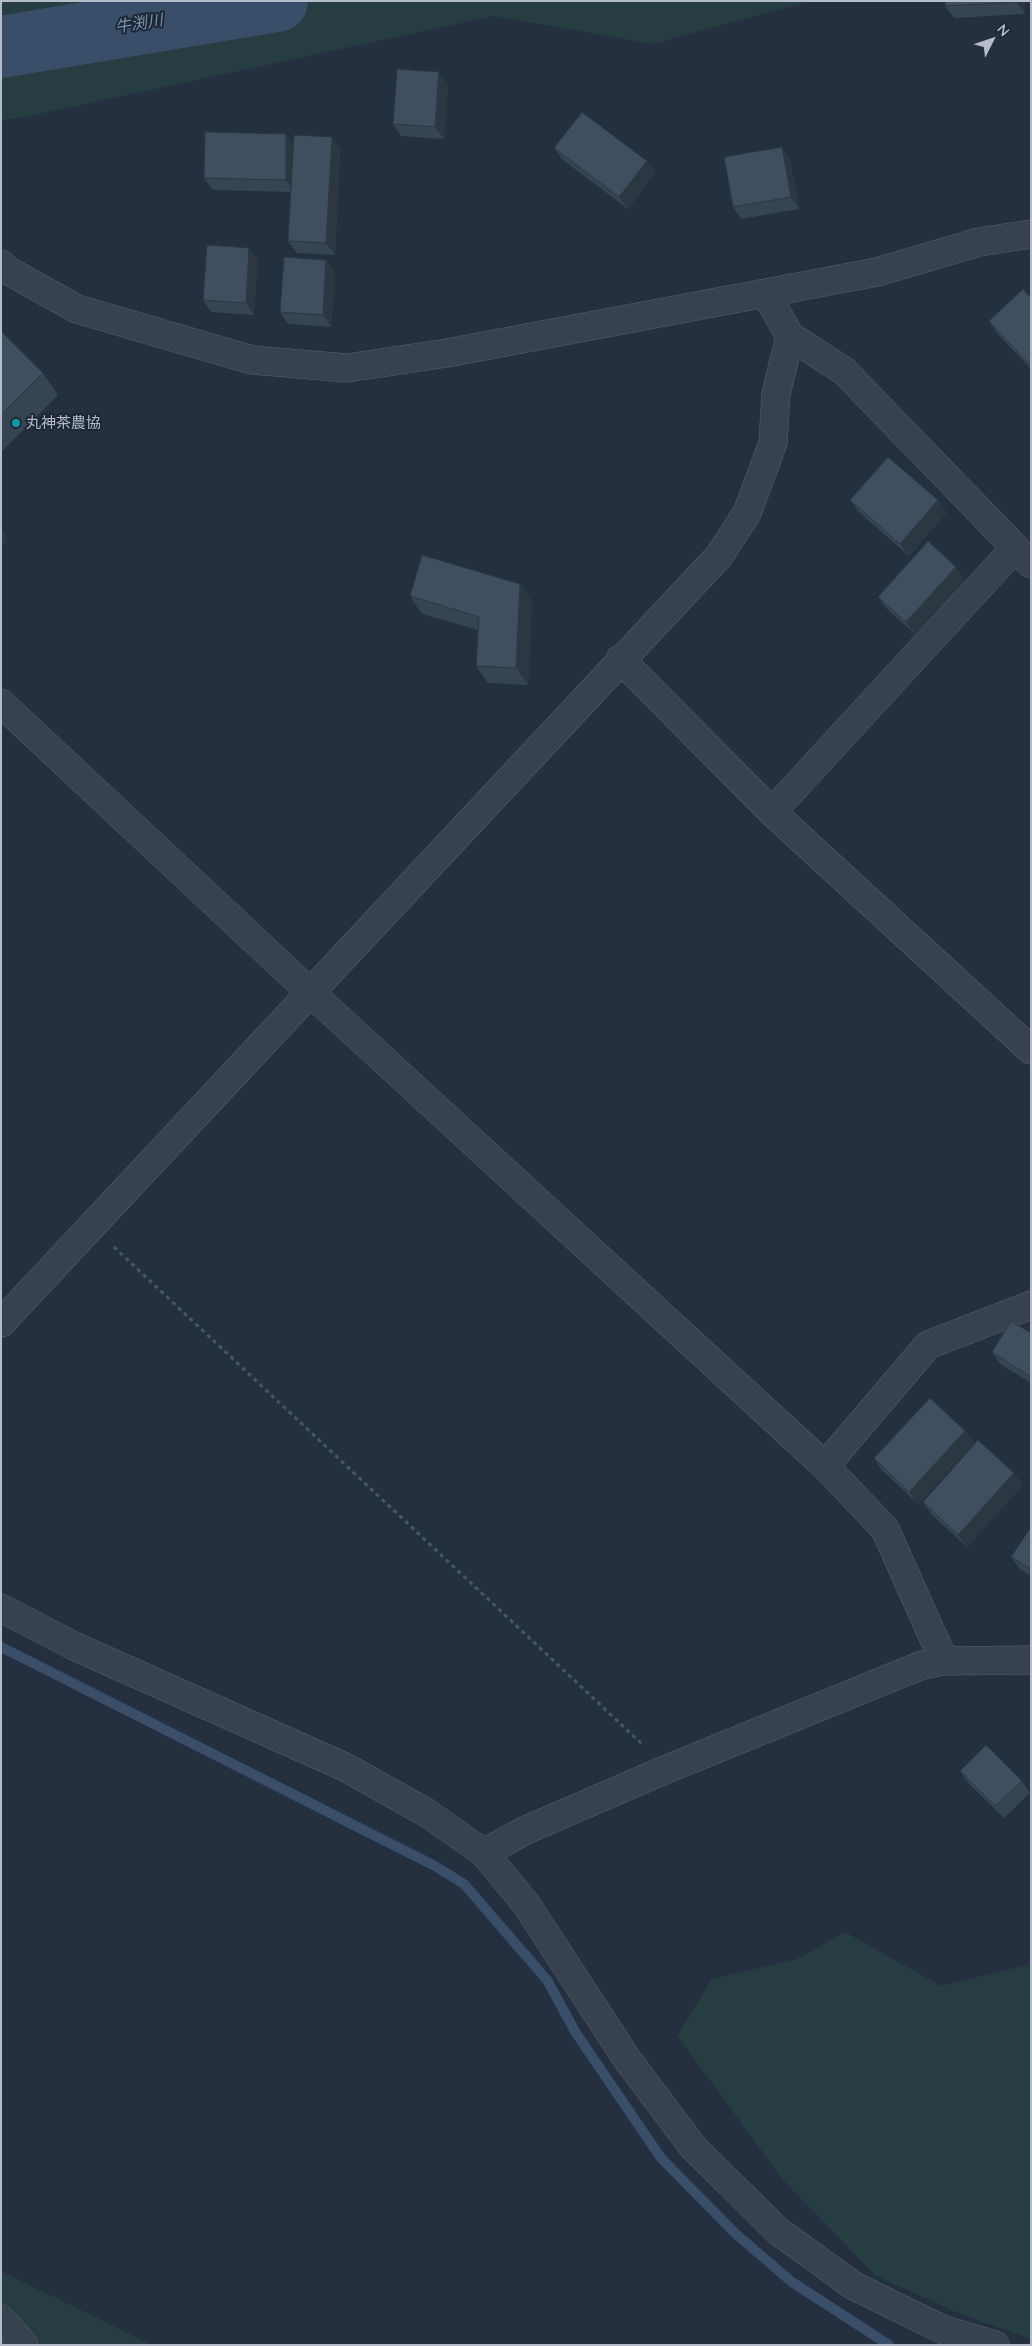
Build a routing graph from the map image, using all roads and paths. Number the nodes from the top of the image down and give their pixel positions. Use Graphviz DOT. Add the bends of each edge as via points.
graph roads {
  1 [pos="1031,234"];
  2 [pos="1,264"];
  3 [pos="766,294"];
  4 [pos="790,336"];
  5 [pos="1023,556"];
  6 [pos="620,659"];
  7 [pos="1,703"];
  8 [pos="772,812"];
  9 [pos="311,993"];
  10 [pos="1031,1050"];
  11 [pos="92,1226"];
  12 [pos="1031,1305"];
  13 [pos="1,1323"];
  14 [pos="825,1466"];
  15 [pos="1,1608"];
  16 [pos="1031,1660"];
  17 [pos="944,1661"];
  18 [pos="668,1769"];
  19 [pos="484,1854"];
  20 [pos="1,2319"];
  21 [pos="943,2338"];
  22 [pos="24,2345"];
  23 [pos="995,2345"];
  1 -- 3 [label="street" via="979,242 878,272"];
  2 -- 3 [label="street" via="77,309 252,360 347,368 447,353"];
  3 -- 4 [label="street"];
  4 -- 5 [label="street" via="844,371"];
  4 -- 6 [label="street" via="776,394 773,443 747,514 718,556"];
  5 -- 8 [label="street"];
  6 -- 8 [label="street"];
  6 -- 9 [label="street"];
  7 -- 9 [label="street"];
  8 -- 10 [label="street"];
  9 -- 11 [label="street"];
  9 -- 14 [label="street"];
  11 -- 13 [label="street"];
  11 -- 18 [label="path"];
  12 -- 14 [label="street" via="928,1345"];
  14 -- 17 [label="street" via="885,1529"];
  15 -- 19 [label="street" via="74,1646 347,1768 427,1813"];
  16 -- 17 [label="street"];
  17 -- 18 [label="street" via="922,1664"];
  18 -- 19 [label="street" via="526,1830"];
  19 -- 21 [label="street" via="526,1904 626,2059 693,2147 778,2231 854,2286"];
  20 -- 22 [label="street"];
  21 -- 23 [label="street"];
}
